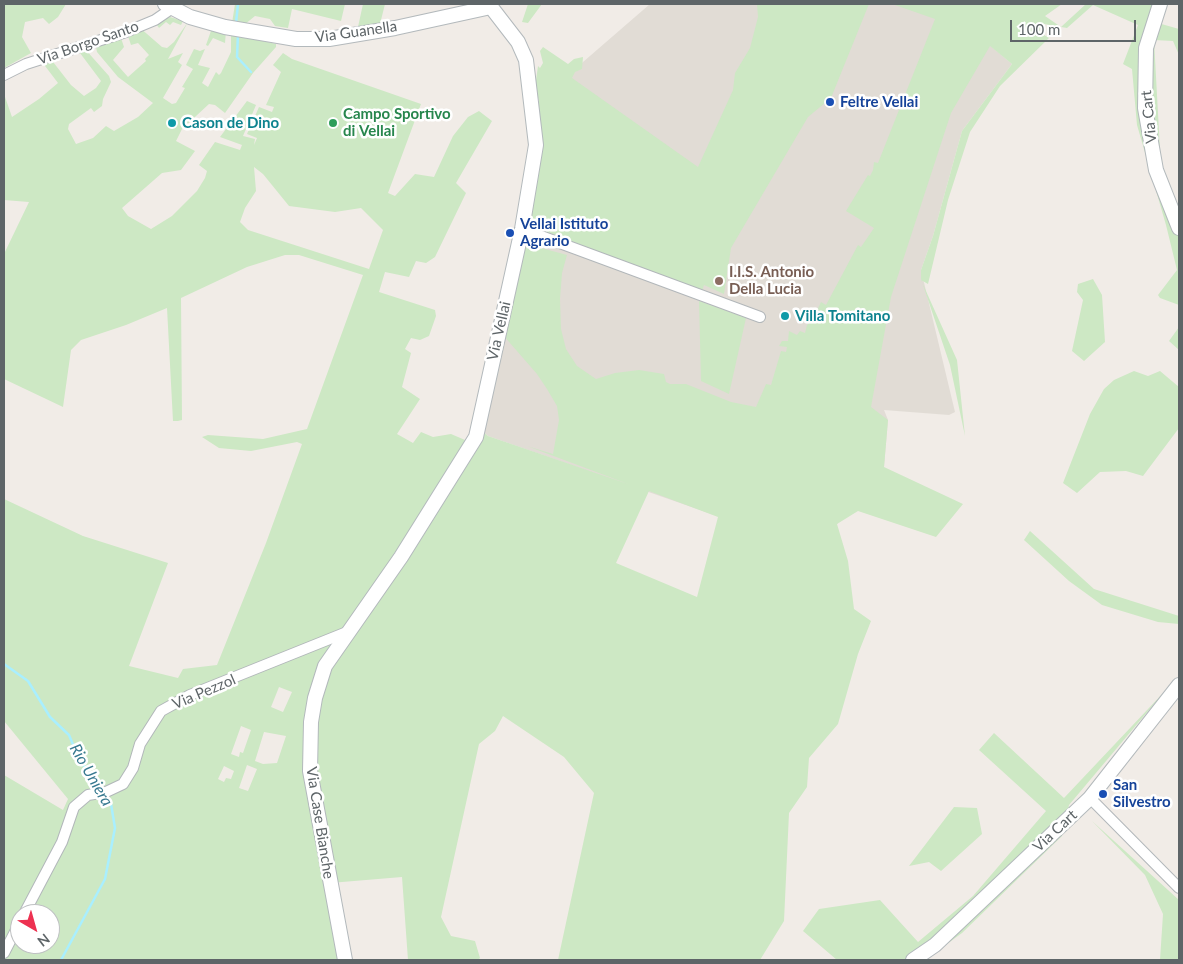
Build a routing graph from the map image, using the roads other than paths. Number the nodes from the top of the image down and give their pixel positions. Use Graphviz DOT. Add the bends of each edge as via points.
graph roads {
  1 [pos="1160,4"];
  2 [pos="491,5"];
  3 [pos="168,6"];
  4 [pos="4,75"];
  5 [pos="1179,228"];
  6 [pos="522,229"];
  7 [pos="760,317"];
  8 [pos="347,632"];
  9 [pos="1179,685"];
  10 [pos="1090,798"];
  11 [pos="1179,888"];
  12 [pos="29,904"];
  13 [pos="10,941"];
  14 [pos="4,953"];
  15 [pos="345,960"];
  16 [pos="913,960"];
  1 -- 5 [label="street, Via Cart" via="1146,48 1145,108 1156,170"];
  2 -- 3 [label="street, Via Guanella" via="395,28 329,39 286,38 236,29 190,17"];
  2 -- 6 [label="street, Via Vellai" via="523,51 530,80 536,145"];
  3 -- 4 [label="street, Via Borgo Santo" via="155,20 26,64"];
  6 -- 7 [label="street"];
  6 -- 8 [label="street, Via Vellai" via="476,437 401,557"];
  8 -- 12 [label="street, Via Pezzol" via="190,695 161,710 140,744 133,768 123,784 88,795 74,807 62,842"];
  8 -- 15 [label="street, Via Case Bianche" via="325,666 315,698 310,771"];
  9 -- 10 [label="street, Via Cart"];
  10 -- 11 [label="street"];
  10 -- 16 [label="street, Via Cart" via="935,945"];
  13 -- 14 [label="street"];
}
